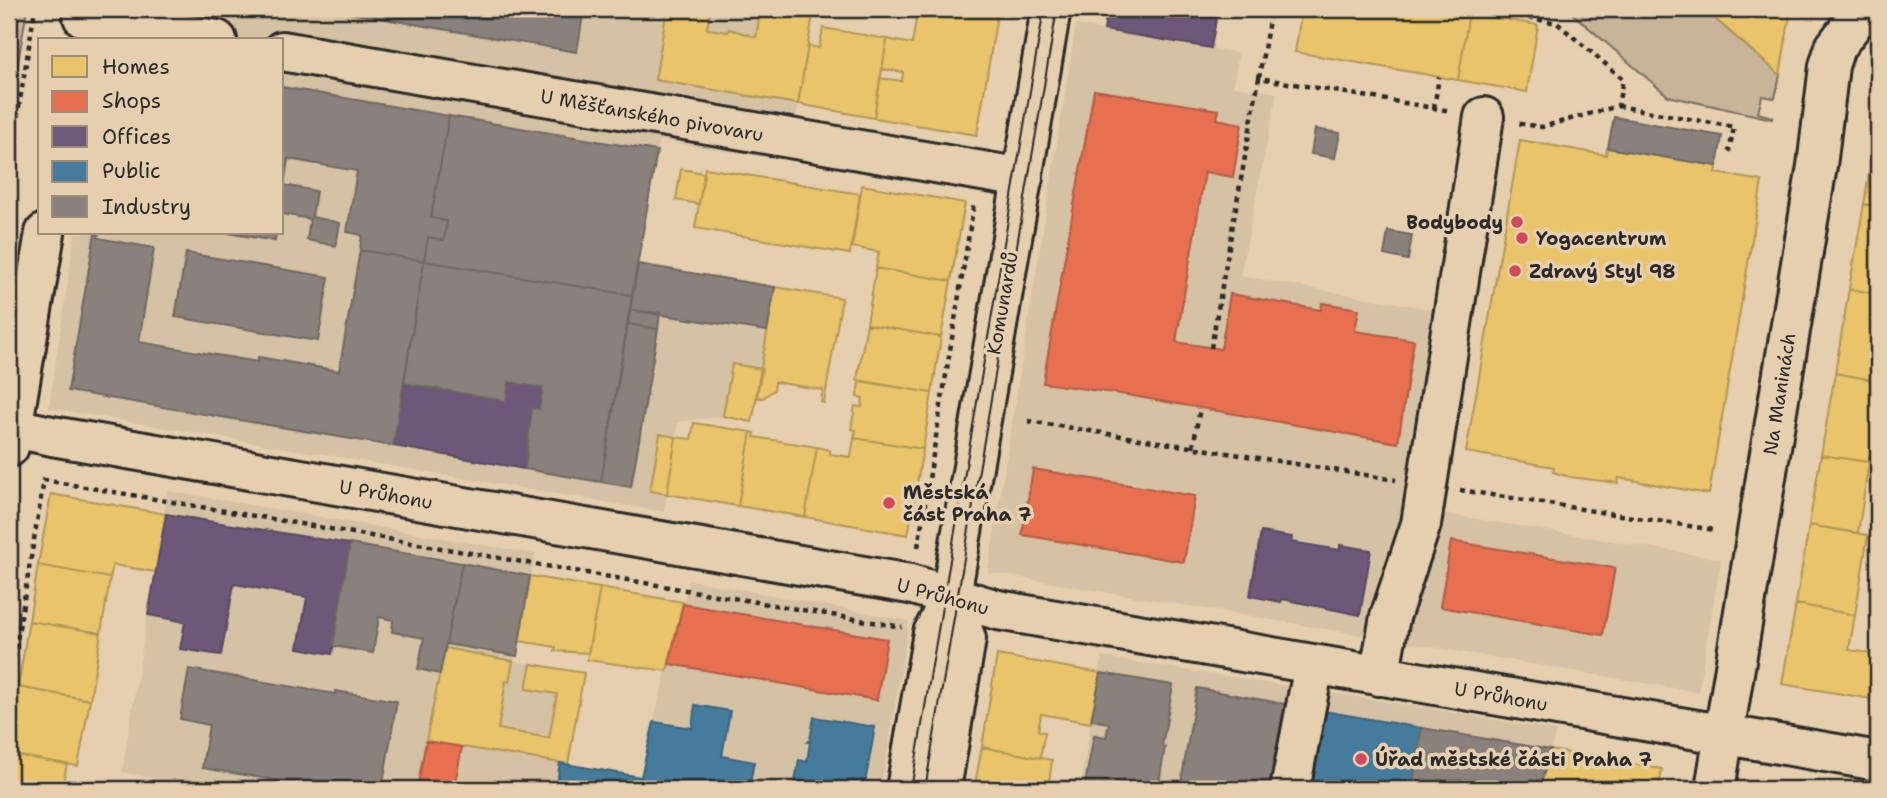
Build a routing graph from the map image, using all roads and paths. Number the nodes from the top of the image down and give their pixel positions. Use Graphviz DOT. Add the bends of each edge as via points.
graph roads {
  1 [pos="35,9"];
  2 [pos="1051,9"];
  3 [pos="1271,9"];
  4 [pos="1479,9"];
  5 [pos="1536,9"];
  6 [pos="1864,9"];
  7 [pos="1534,18"];
  8 [pos="82,22"];
  9 [pos="202,38"];
  10 [pos="284,51"];
  11 [pos="1439,77"];
  12 [pos="1259,78"];
  13 [pos="1618,106"];
  14 [pos="1434,108"];
  15 [pos="1484,117"];
  16 [pos="1729,152"];
  17 [pos="9,167"];
  18 [pos="1023,178"];
  19 [pos="975,199"];
  20 [pos="46,234"];
  21 [pos="1211,348"];
  22 [pos="1200,408"];
  23 [pos="1028,421"];
  24 [pos="10,434"];
  25 [pos="1193,447"];
  26 [pos="1427,485"];
  27 [pos="1715,530"];
  28 [pos="918,547"];
  29 [pos="951,596"];
  30 [pos="900,641"];
  31 [pos="1314,664"];
  32 [pos="1379,676"];
  33 [pos="9,688"];
  34 [pos="1724,734"];
  35 [pos="1878,761"];
  36 [pos="906,789"];
  37 [pos="941,789"];
  38 [pos="1290,789"];
  39 [pos="1715,789"];
  1 -- 17 [label="path"];
  2 -- 18 [label="street, Komunardů"];
  3 -- 12 [label="path"];
  4 -- 7 [label="path"];
  5 -- 7 [label="path"];
  6 -- 34 [label="street, Na Maninách" via="1835,47 1829,66"];
  7 -- 13 [label="path" via="1556,23 1623,79"];
  8 -- 9 [label="street"];
  10 -- 18 [label="street, U Měšťanského pivovaru"];
  11 -- 14 [label="path"];
  12 -- 14 [label="path"];
  12 -- 21 [label="path"];
  13 -- 15 [label="path" via="1542,127"];
  13 -- 16 [label="path" via="1734,127"];
  14 -- 15 [label="path"];
  15 -- 26 [label="street"];
  18 -- 29 [label="street, Komunardů"];
  19 -- 28 [label="path"];
  20 -- 24 [label="street"];
  22 -- 25 [label="path"];
  23 -- 25 [label="path"];
  24 -- 29 [label="street, U Průhonu" via="52,436 910,584"];
  25 -- 26 [label="path"];
  26 -- 27 [label="path"];
  26 -- 32 [label="street" via="1421,524 1390,617"];
  29 -- 31 [label="street, U Průhonu" via="998,610"];
  29 -- 36 [label="street, Komunardů" via="933,633"];
  29 -- 37 [label="street, Komunardů" via="966,639"];
  30 -- 33 [label="path" via="902,627 44,480"];
  31 -- 32 [label="street, U Průhonu"];
  31 -- 38 [label="street"];
  32 -- 34 [label="street, U Průhonu"];
  34 -- 35 [label="street, U Průhonu"];
  34 -- 39 [label="street, Na Maninách"];
}
